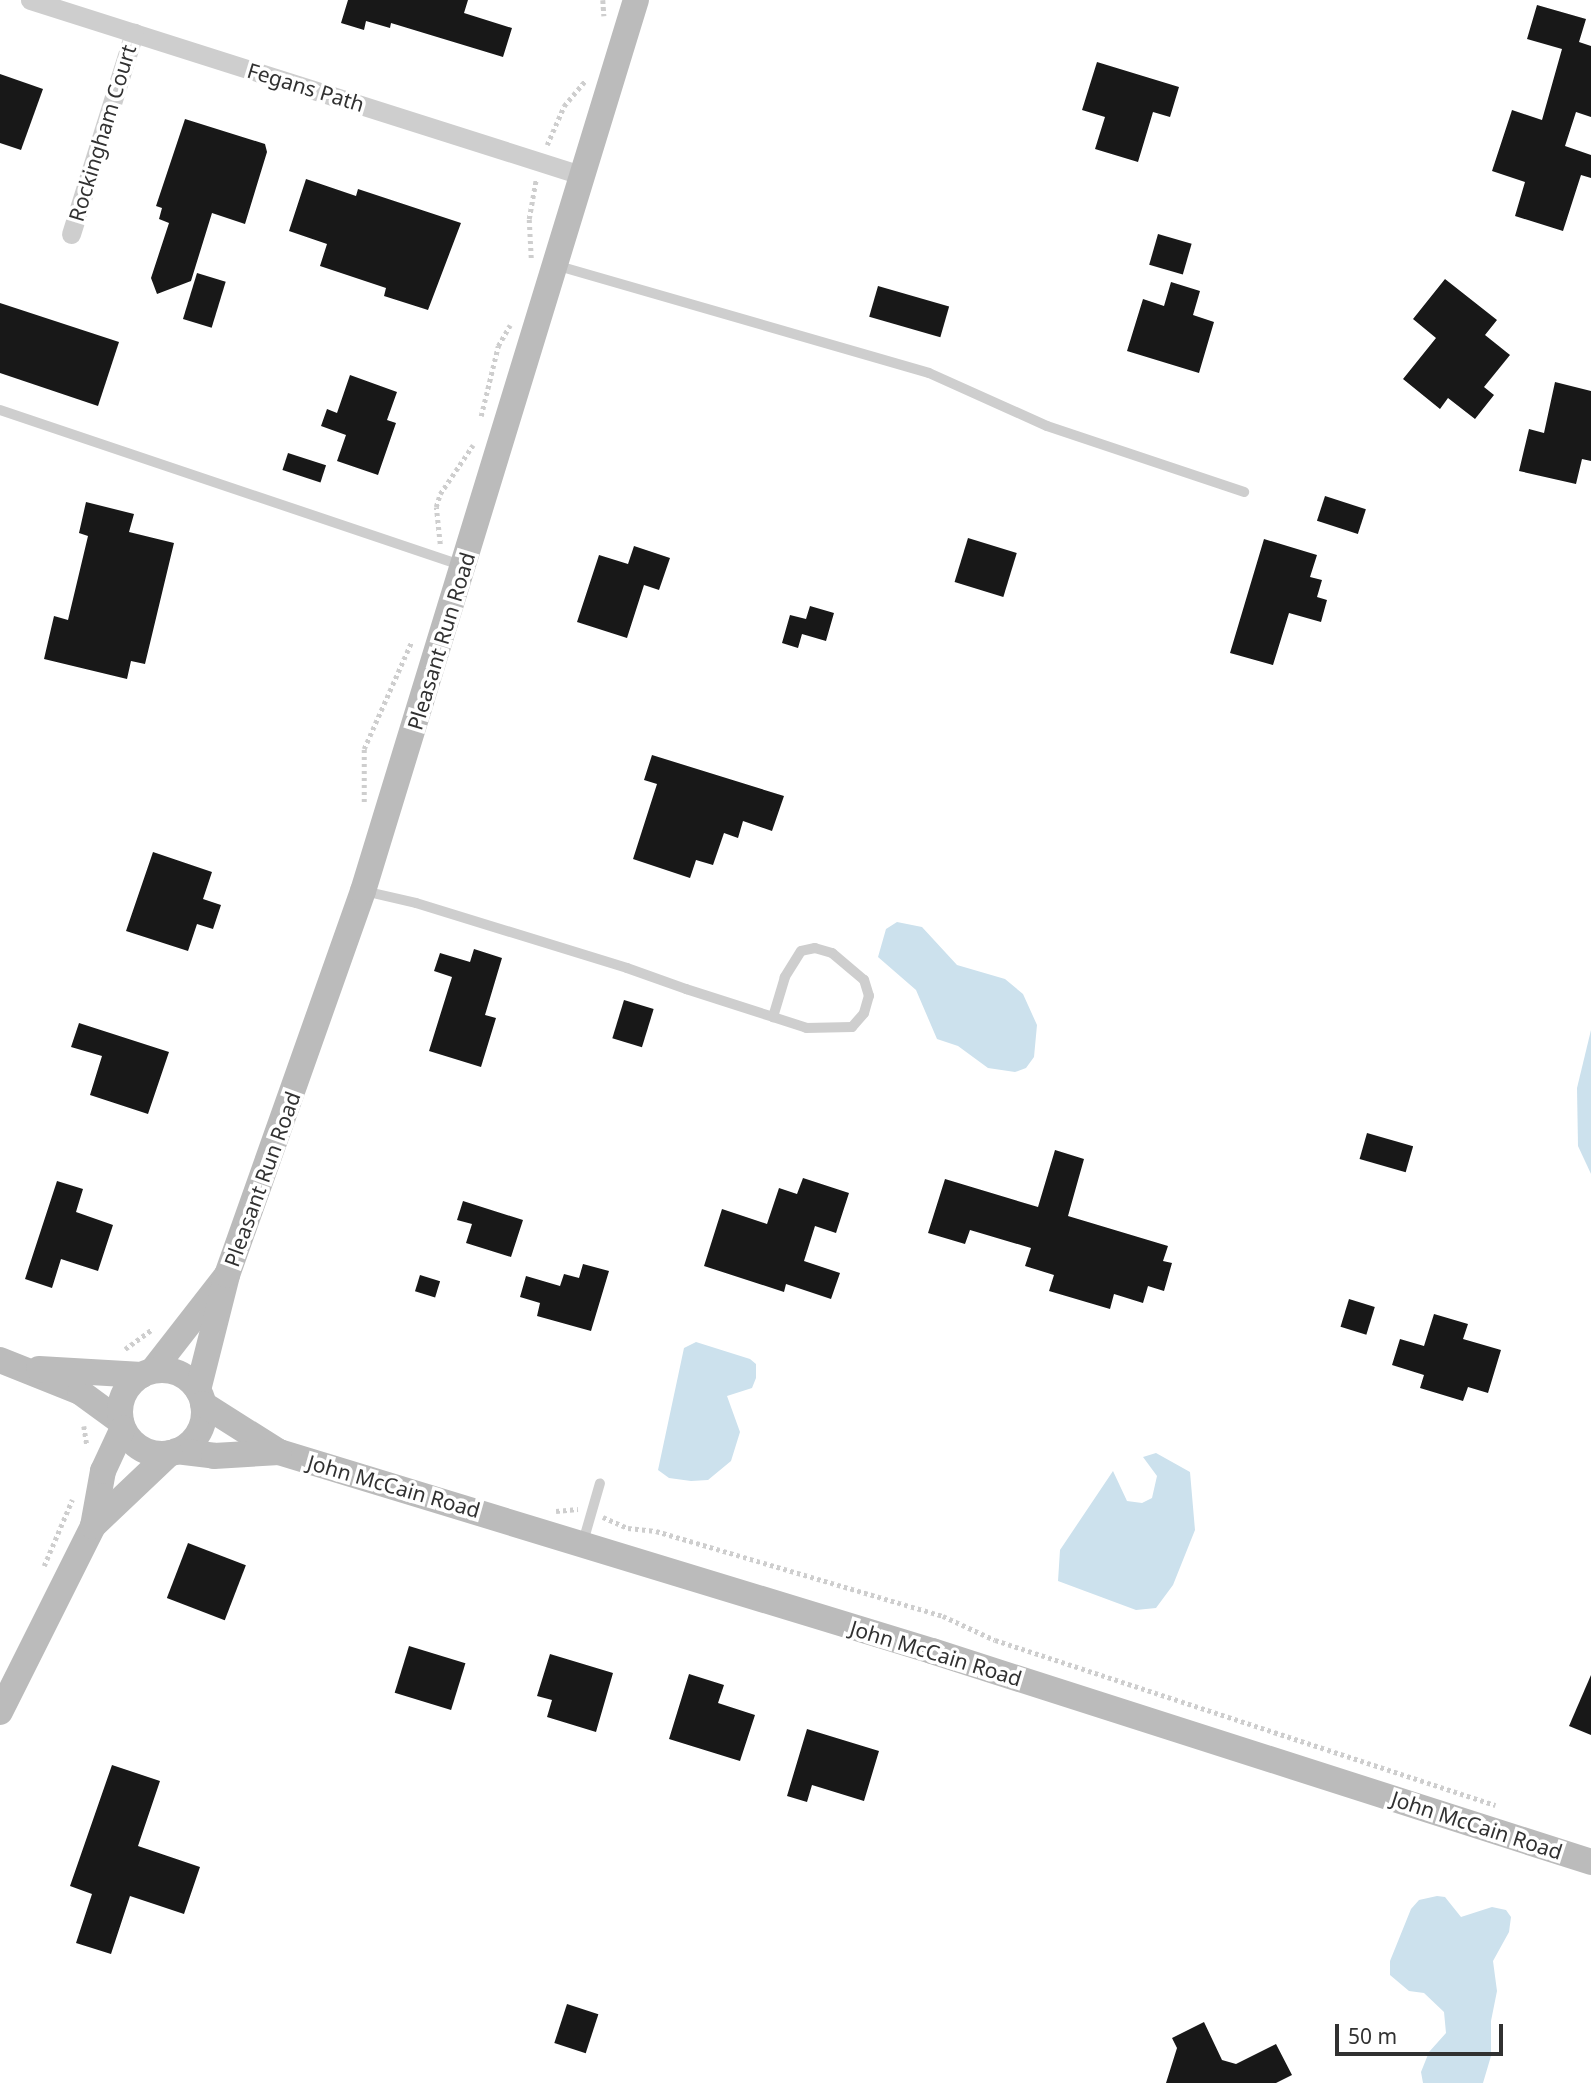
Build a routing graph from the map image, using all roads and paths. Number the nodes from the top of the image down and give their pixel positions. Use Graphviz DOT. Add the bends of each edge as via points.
graph roads {
  1 [pos="30,0"];
  2 [pos="603,0"];
  3 [pos="636,0"];
  4 [pos="604,26"];
  5 [pos="134,33"];
  6 [pos="589,74"];
  7 [pos="542,162"];
  8 [pos="581,175"];
  9 [pos="71,234"];
  10 [pos="543,264"];
  11 [pos="514,318"];
  12 [pos="0,410"];
  13 [pos="479,422"];
  14 [pos="476,432"];
  15 [pos="1244,492"];
  16 [pos="438,558"];
  17 [pos="464,566"];
  18 [pos="414,636"];
  19 [pos="365,808"];
  20 [pos="363,891"];
  21 [pos="774,1017"];
  22 [pos="227,1275"];
  23 [pos="166,1332"];
  24 [pos="0,1360"];
  25 [pos="111,1363"];
  26 [pos="29,1370"];
  27 [pos="147,1373"];
  28 [pos="201,1397"];
  29 [pos="83,1421"];
  30 [pos="122,1425"];
  31 [pos="88,1451"];
  32 [pos="173,1452"];
  33 [pos="279,1452"];
  34 [pos="214,1456"];
  35 [pos="600,1483"];
  36 [pos="138,1484"];
  37 [pos="74,1493"];
  38 [pos="546,1510"];
  39 [pos="591,1512"];
  40 [pos="93,1526"];
  41 [pos="582,1542"];
  42 [pos="41,1572"];
  43 [pos="0,1712"];
  44 [pos="1501,1808"];
  45 [pos="1591,1862"];
  1 -- 5 [label="street, Fegans Path"];
  2 -- 4 [label="path"];
  3 -- 8 [label="main road, Pleasant Run Road"];
  5 -- 7 [label="street, Fegans Path"];
  5 -- 9 [label="street, Rockingham Court"];
  6 -- 7 [label="path" via="552,128"];
  7 -- 8 [label="street, Fegans Path"];
  7 -- 10 [label="path" via="530,200"];
  8 -- 10 [label="main road, Pleasant Run Road"];
  10 -- 15 [label="lane" via="929,373 1048,426"];
  10 -- 17 [label="main road, Pleasant Run Road"];
  11 -- 13 [label="path" via="498,346"];
  12 -- 16 [label="lane"];
  14 -- 16 [label="path" via="464,461 440,494"];
  16 -- 17 [label="lane"];
  17 -- 20 [label="main road, Pleasant Run Road"];
  18 -- 19 [label="path" via="364,749"];
  20 -- 21 [label="lane" via="416,903"];
  20 -- 22 [label="main road, Pleasant Run Road"];
  21 -- 21 [label="lane" via="785,977 801,951 816,948 832,953 864,981 869,996 864,1013 852,1027 806,1028"];
  22 -- 23 [label="main road, Pleasant Run Road"];
  22 -- 28 [label="main road, Pleasant Run Road"];
  23 -- 25 [label="path" via="141,1340"];
  23 -- 25 [label="main road" via="136,1364"];
  23 -- 27 [label="main road, Pleasant Run Road"];
  24 -- 26 [label="main road"];
  25 -- 26 [label="main road"];
  25 -- 27 [label="main road"];
  26 -- 30 [label="main road" via="80,1392"];
  27 -- 28 [label="main road" via="176,1373"];
  27 -- 30 [label="main road" via="122,1399"];
  28 -- 32 [label="main road" via="201,1428"];
  28 -- 33 [label="main road, John McCain Road"];
  29 -- 31 [label="path"];
  30 -- 32 [label="main road" via="137,1446"];
  30 -- 40 [label="main road" via="103,1471"];
  32 -- 34 [label="main road, John McCain Road"];
  32 -- 36 [label="main road"];
  33 -- 34 [label="main road, John McCain Road"];
  33 -- 41 [label="main road, John McCain Road"];
  34 -- 36 [label="main road"];
  35 -- 39 [label="lane"];
  36 -- 40 [label="main road"];
  37 -- 42 [label="path"];
  38 -- 39 [label="path" via="572,1507"];
  39 -- 41 [label="lane"];
  39 -- 44 [label="path" via="628,1528 656,1531 943,1616 995,1640 1481,1797"];
  40 -- 43 [label="main road"];
  41 -- 45 [label="main road, John McCain Road"];
}
